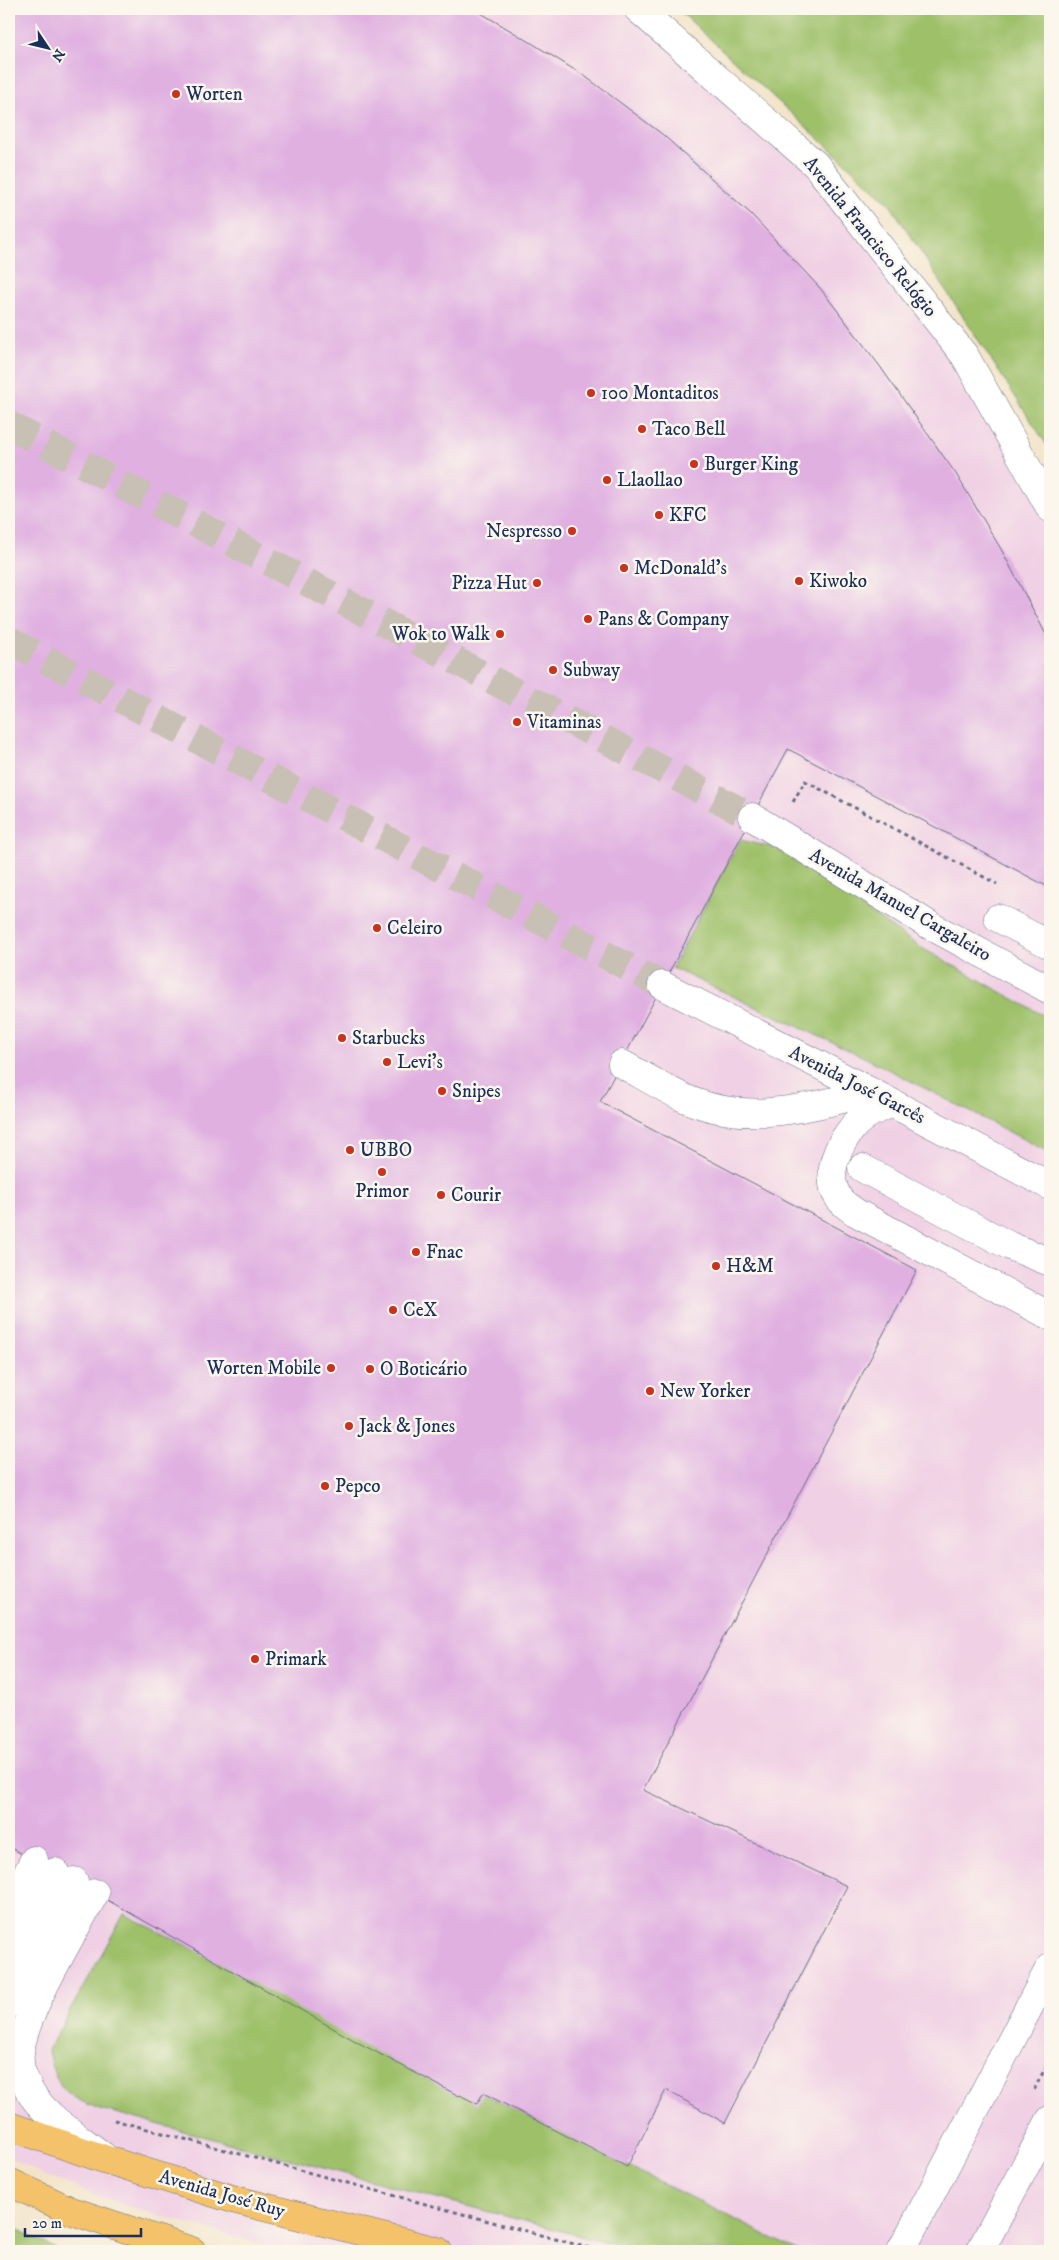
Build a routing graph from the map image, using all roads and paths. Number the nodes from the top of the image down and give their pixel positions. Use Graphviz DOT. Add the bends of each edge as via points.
graph roads {
  1 [pos="638,9"];
  2 [pos="1050,508"];
  3 [pos="752,817"];
  4 [pos="777,832"];
  5 [pos="998,884"];
  6 [pos="998,918"];
  7 [pos="1050,945"];
  8 [pos="662,986"];
  9 [pos="1050,990"];
  10 [pos="622,1064"];
  11 [pos="882,1097"];
  12 [pos="862,1168"];
  13 [pos="1050,1186"];
  14 [pos="1050,1262"];
  15 [pos="1050,1316"];
  16 [pos="64,1876"];
  17 [pos="9,1908"];
  18 [pos="9,1957"];
  19 [pos="1050,1967"];
  20 [pos="9,2004"];
  21 [pos="107,2118"];
  22 [pos="1050,2120"];
  23 [pos="9,2126"];
  24 [pos="107,2160"];
  25 [pos="9,2182"];
  26 [pos="192,2251"];
  27 [pos="438,2251"];
  28 [pos="600,2251"];
  29 [pos="901,2251"];
  30 [pos="980,2251"];
  1 -- 2 [label="street, Avenida Francisco Relógio" via="816,165 965,356"];
  3 -- 4 [label="street, Avenida Manuel Cargaleiro"];
  4 -- 5 [label="path" via="805,782"];
  4 -- 9 [label="street, Avenida Manuel Cargaleiro" via="931,926"];
  6 -- 7 [label="street"];
  8 -- 11 [label="street, Avenida José Garcês"];
  10 -- 11 [label="street" via="683,1097 710,1107 744,1113 793,1111"];
  11 -- 13 [label="street, Avenida José Garcês"];
  11 -- 15 [label="street" via="847,1134 835,1159 832,1181 838,1198 855,1212"];
  12 -- 14 [label="street" via="1010,1246"];
  16 -- 17 [label="street"];
  16 -- 18 [label="street"];
  16 -- 20 [label="street"];
  16 -- 24 [label="street" via="22,2040 20,2063 31,2094 47,2112"];
  19 -- 29 [label="street"];
  21 -- 28 [label="path"];
  22 -- 30 [label="street"];
  23 -- 24 [label="main road, Avenida José Ruy"];
  24 -- 27 [label="main road, Avenida José Ruy" via="236,2200"];
  25 -- 26 [label="main road" via="69,2210"];
}
